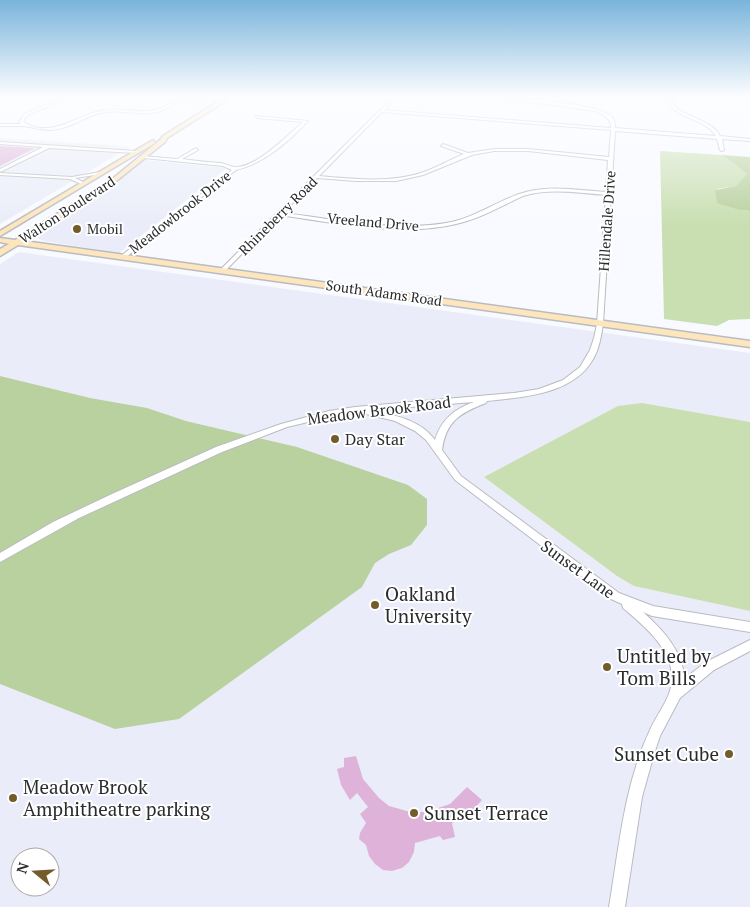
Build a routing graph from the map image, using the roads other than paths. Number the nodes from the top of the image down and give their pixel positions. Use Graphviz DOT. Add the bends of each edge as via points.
graph roads {
  1 [pos="160,139"];
  2 [pos="163,139"];
  3 [pos="284,139"];
  4 [pos="355,139"];
  5 [pos="612,139"];
  6 [pos="721,139"];
  7 [pos="730,139"];
  8 [pos="750,140"];
  9 [pos="0,143"];
  10 [pos="443,145"];
  11 [pos="48,146"];
  12 [pos="196,148"];
  13 [pos="722,150"];
  14 [pos="138,151"];
  15 [pos="152,151"];
  16 [pos="467,154"];
  17 [pos="144,157"];
  18 [pos="178,160"];
  19 [pos="611,160"];
  20 [pos="234,168"];
  21 [pos="0,172"];
  22 [pos="102,172"];
  23 [pos="318,176"];
  24 [pos="71,178"];
  25 [pos="116,179"];
  26 [pos="83,184"];
  27 [pos="608,194"];
  28 [pos="281,214"];
  29 [pos="20,221"];
  30 [pos="41,228"];
  31 [pos="0,234"];
  32 [pos="0,240"];
  33 [pos="18,242"];
  34 [pos="0,253"];
  35 [pos="124,256"];
  36 [pos="223,270"];
  37 [pos="600,324"];
  38 [pos="750,344"];
  39 [pos="498,397"];
  40 [pos="350,410"];
  41 [pos="438,450"];
  42 [pos="0,558"];
  43 [pos="615,596"];
  44 [pos="750,627"];
  45 [pos="750,645"];
  46 [pos="675,694"];
  47 [pos="617,907"];
  1 -- 14 [label="main road, Walton Boulevard"];
  2 -- 15 [label="main road, Walton Boulevard"];
  3 -- 20 [label="street" via="266,155 244,167"];
  4 -- 23 [label="street, Rhineberry Road"];
  5 -- 19 [label="street, Hillendale Drive"];
  6 -- 13 [label="street"];
  7 -- 8 [label="street"];
  9 -- 11 [label="street"];
  10 -- 16 [label="street"];
  11 -- 14 [label="street"];
  11 -- 21 [label="street"];
  12 -- 18 [label="street"];
  14 -- 15 [label="main road"];
  14 -- 22 [label="main road, Walton Boulevard"];
  15 -- 17 [label="main road, Walton Boulevard"];
  16 -- 19 [label="street" via="517,150"];
  16 -- 23 [label="street" via="421,174 397,179"];
  17 -- 18 [label="street, Meadowbrook Drive"];
  17 -- 25 [label="main road, Walton Boulevard"];
  18 -- 20 [label="street, Meadowbrook Drive"];
  19 -- 27 [label="street, Hillendale Drive"];
  20 -- 35 [label="street, Meadowbrook Drive"];
  21 -- 24 [label="street"];
  22 -- 24 [label="street"];
  22 -- 25 [label="main road" via="115,172"];
  22 -- 26 [label="main road, Walton Boulevard"];
  23 -- 28 [label="street, Rhineberry Road"];
  24 -- 26 [label="street"];
  25 -- 30 [label="main road, Walton Boulevard"];
  26 -- 29 [label="main road, Walton Boulevard"];
  27 -- 28 [label="street, Vreeland Drive" via="537,191 522,194 478,217 431,226 390,226"];
  27 -- 37 [label="street, Hillendale Drive"];
  28 -- 36 [label="street, Rhineberry Road"];
  29 -- 30 [label="main road" via="24,227"];
  29 -- 31 [label="main road, Walton Boulevard"];
  30 -- 33 [label="main road, Walton Boulevard"];
  32 -- 33 [label="main road, South Adams Road"];
  33 -- 34 [label="main road, Walton Boulevard"];
  33 -- 35 [label="main road, South Adams Road"];
  35 -- 36 [label="main road, South Adams Road"];
  36 -- 37 [label="main road, South Adams Road"];
  37 -- 38 [label="main road, South Adams Road"];
  37 -- 39 [label="street, Meadow Brook Road" via="593,355 579,373 551,388"];
  39 -- 40 [label="street, Meadow Brook Road"];
  39 -- 41 [label="street" via="467,407 452,418 440,433"];
  40 -- 41 [label="street, Sunset Lane" via="405,422 423,433"];
  40 -- 42 [label="street, Meadow Brook Road" via="299,420 227,445 66,520"];
  41 -- 43 [label="street, Sunset Lane" via="458,478"];
  43 -- 44 [label="street, Sunset Lane" via="652,611"];
  43 -- 46 [label="street" via="649,626 672,655 678,674"];
  45 -- 46 [label="street" via="710,666"];
  46 -- 47 [label="street" via="642,770"];
}
